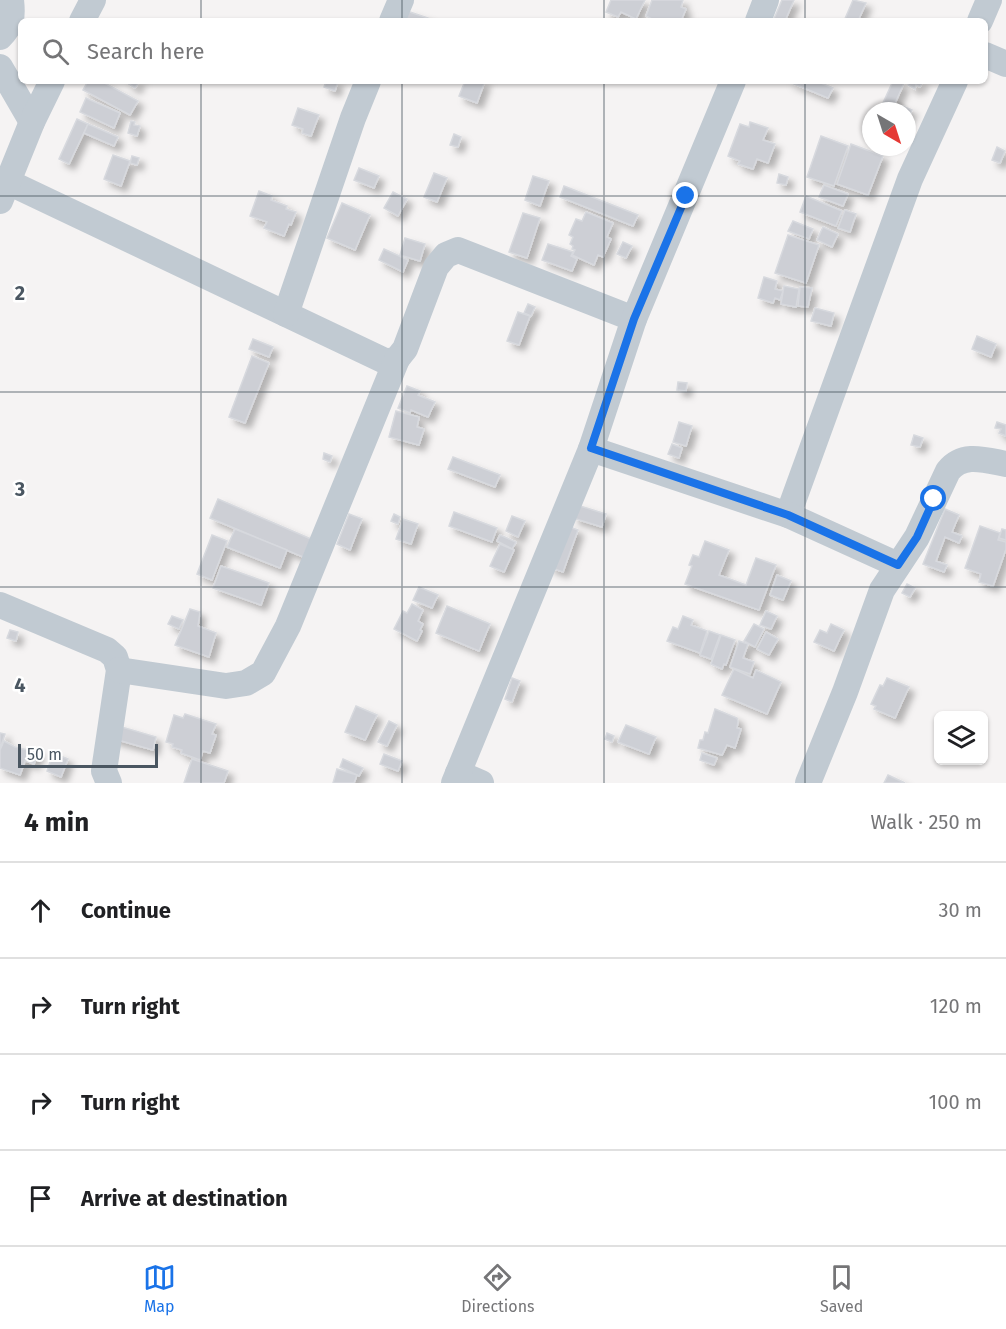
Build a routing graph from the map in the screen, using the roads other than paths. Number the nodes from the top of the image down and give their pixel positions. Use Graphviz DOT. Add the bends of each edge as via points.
graph roads {
  1 [pos="11,0"];
  2 [pos="93,0"];
  3 [pos="401,0"];
  4 [pos="766,0"];
  5 [pos="989,0"];
  6 [pos="84,18"];
  7 [pos="393,18"];
  8 [pos="759,18"];
  9 [pos="981,18"];
  10 [pos="10,30"];
  11 [pos="988,57"];
  12 [pos="1006,64"];
  13 [pos="0,67"];
  14 [pos="51,84"];
  15 [pos="367,84"];
  16 [pos="732,84"];
  17 [pos="954,84"];
  18 [pos="32,122"];
  19 [pos="4,191"];
  20 [pos="286,314"];
  21 [pos="634,319"];
  22 [pos="397,359"];
  23 [pos="591,448"];
  24 [pos="1006,464"];
  25 [pos="788,515"];
  26 [pos="898,565"];
  27 [pos="0,605"];
  28 [pos="118,670"];
  29 [pos="464,780"];
  30 [pos="109,783"];
  31 [pos="808,783"];
  1 -- 10 [label="street"];
  2 -- 6 [label="street"];
  3 -- 7 [label="street"];
  4 -- 8 [label="street"];
  5 -- 9 [label="street"];
  11 -- 12 [label="street"];
  13 -- 18 [label="street"];
  14 -- 18 [label="street"];
  15 -- 20 [label="street"];
  16 -- 21 [label="street"];
  17 -- 25 [label="street" via="910,179"];
  18 -- 19 [label="street"];
  19 -- 20 [label="street"];
  20 -- 22 [label="street" via="387,362"];
  21 -- 22 [label="street" via="458,250 446,255 436,267 405,349"];
  21 -- 23 [label="street"];
  22 -- 28 [label="street" via="288,627 263,674 246,683 226,686"];
  23 -- 25 [label="street"];
  23 -- 29 [label="street"];
  24 -- 26 [label="street" via="981,459 954,463 917,537"];
  25 -- 26 [label="street"];
  26 -- 31 [label="street" via="882,590"];
  27 -- 28 [label="street" via="107,650 115,657"];
  28 -- 30 [label="street" via="104,771"];
}
